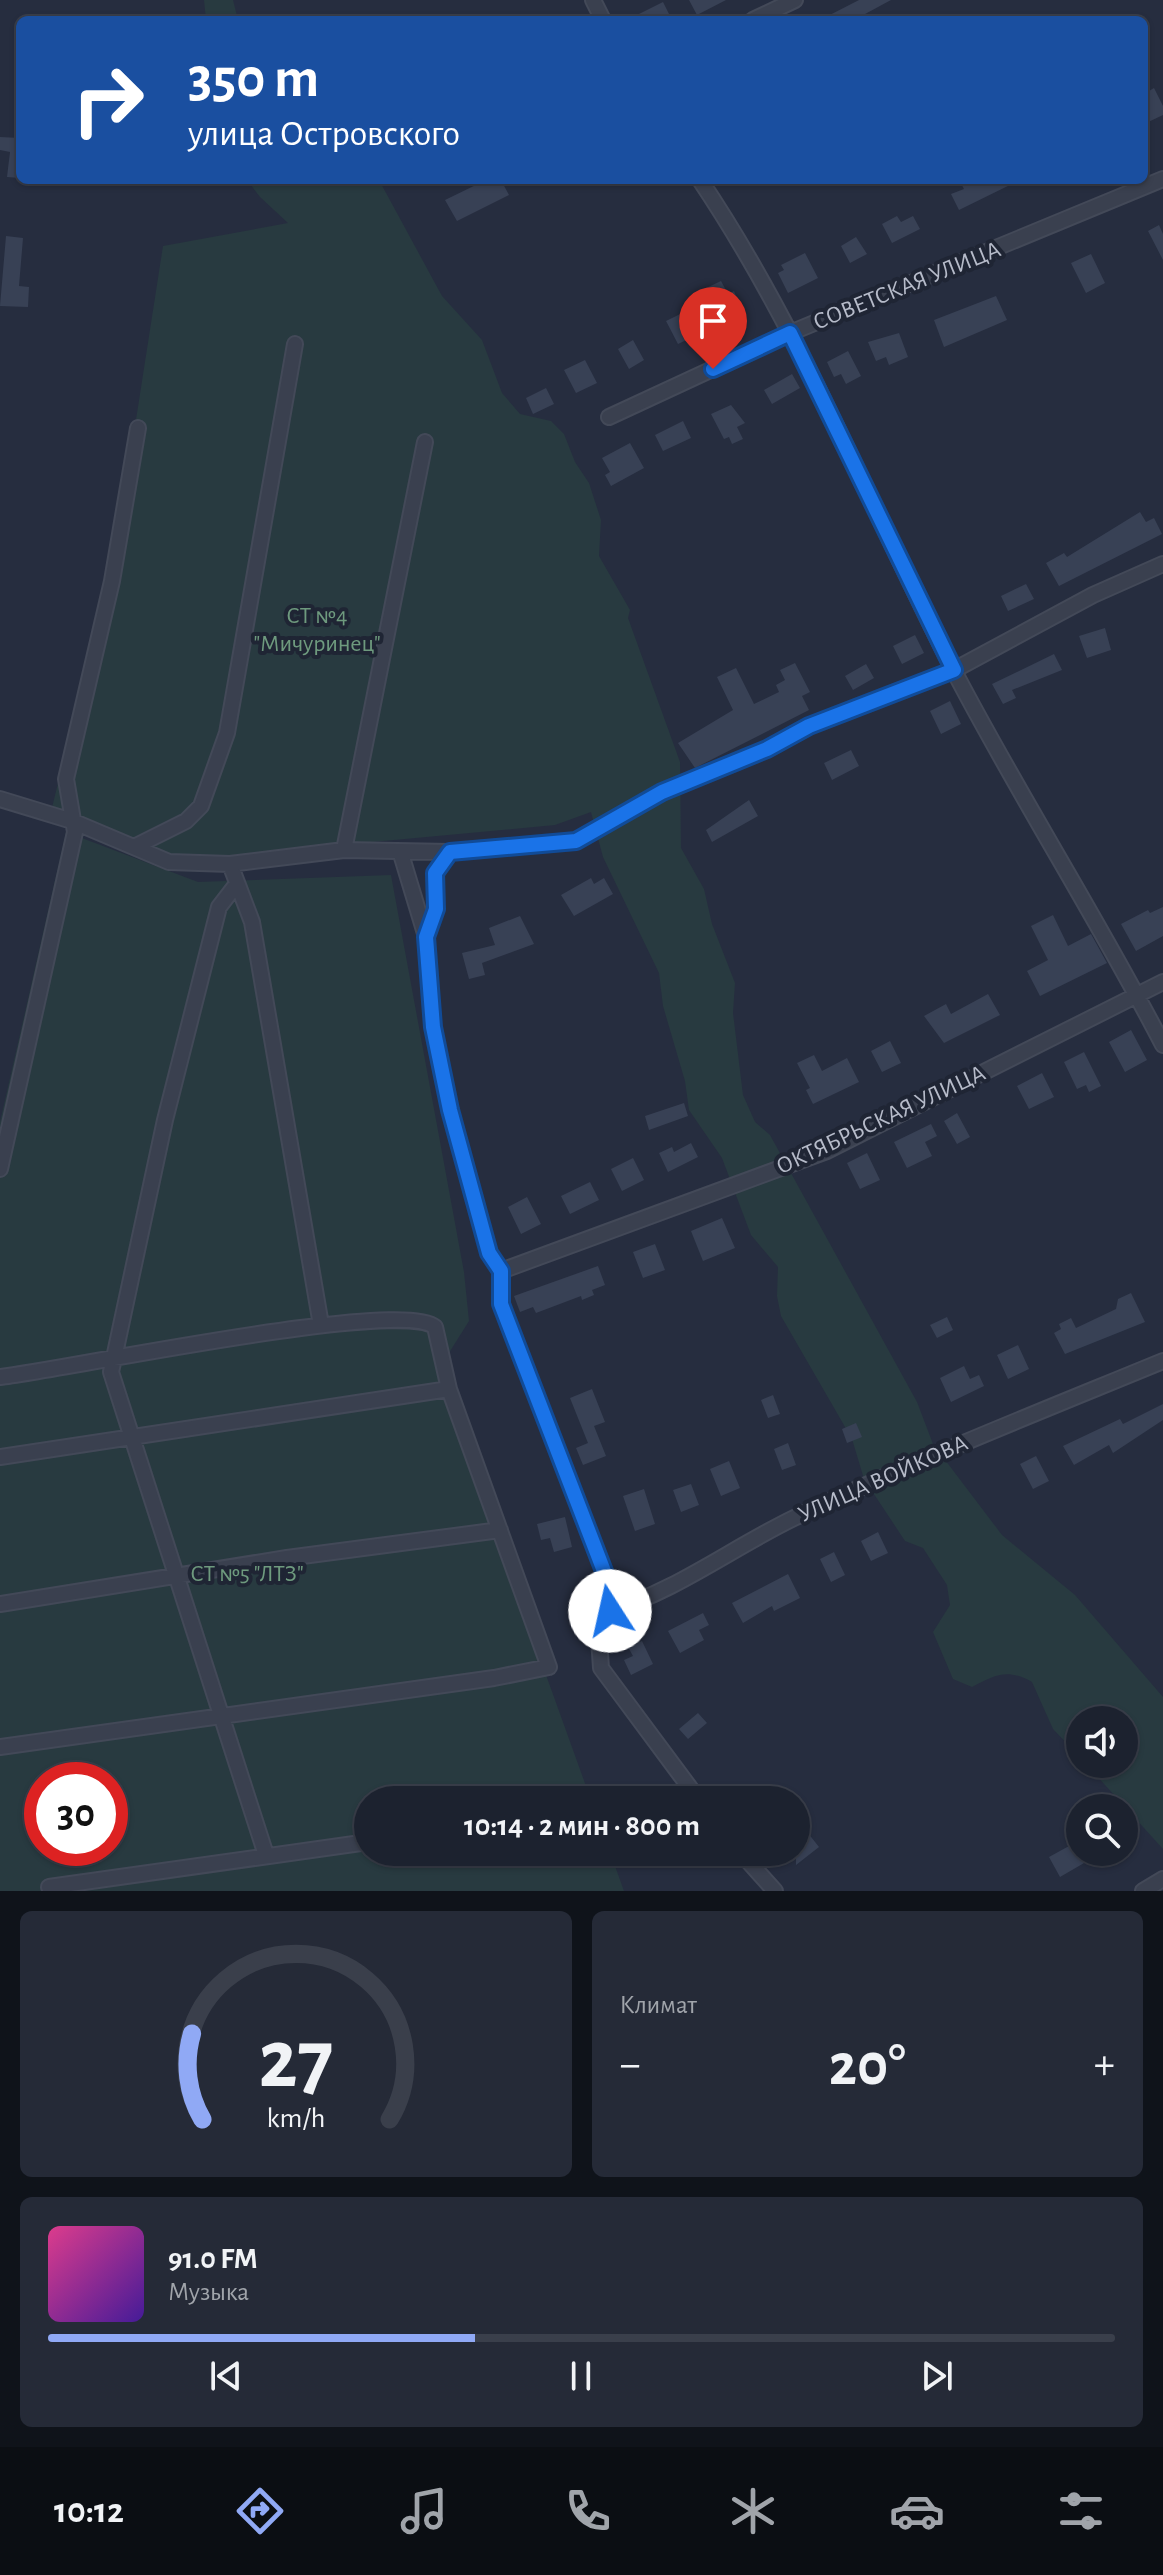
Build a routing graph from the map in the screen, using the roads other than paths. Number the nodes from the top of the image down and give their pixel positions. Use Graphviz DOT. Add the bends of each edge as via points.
graph roads {
  1 [pos="795,0"];
  2 [pos="761,16"];
  3 [pos="1163,179"];
  4 [pos="703,184"];
  5 [pos="790,333"];
  6 [pos="295,344"];
  7 [pos="609,417"];
  8 [pos="138,428"];
  9 [pos="425,442"];
  10 [pos="1163,564"];
  11 [pos="954,670"];
  12 [pos="0,799"];
  13 [pos="72,821"];
  14 [pos="134,847"];
  15 [pos="344,850"];
  16 [pos="450,852"];
  17 [pos="401,854"];
  18 [pos="230,864"];
  19 [pos="236,885"];
  20 [pos="426,937"];
  21 [pos="1163,982"];
  22 [pos="1137,995"];
  23 [pos="1163,1045"];
  24 [pos="0,1169"];
  25 [pos="501,1271"];
  26 [pos="321,1325"];
  27 [pos="114,1357"];
  28 [pos="1163,1361"];
  29 [pos="0,1377"];
  30 [pos="449,1389"];
  31 [pos="133,1438"];
  32 [pos="0,1457"];
  33 [pos="500,1530"];
  34 [pos="178,1577"];
  35 [pos="0,1604"];
  36 [pos="610,1611"];
  37 [pos="222,1716"];
  38 [pos="0,1747"];
  39 [pos="689,1786"];
  40 [pos="354,1844"];
  41 [pos="266,1855"];
  42 [pos="753,1866"];
  43 [pos="1163,1879"];
  44 [pos="49,1887"];
  45 [pos="775,1891"];
  46 [pos="1143,1891"];
  1 -- 2 [label="street"];
  3 -- 5 [label="street, СОВЕТСКАЯ УЛИЦА"];
  4 -- 5 [label="street" via="741,241"];
  5 -- 7 [label="street, СОВЕТСКАЯ УЛИЦА"];
  5 -- 11 [label="street"];
  6 -- 14 [label="street" via="227,733 201,806 186,821"];
  8 -- 13 [label="street" via="112,581 66,779"];
  9 -- 15 [label="street"];
  10 -- 11 [label="street" via="1093,595"];
  11 -- 16 [label="street" via="809,726 662,792 576,841"];
  11 -- 22 [label="street"];
  12 -- 13 [label="street"];
  13 -- 14 [label="street"];
  13 -- 24 [label="street" via="75,832"];
  14 -- 18 [label="street" via="169,862"];
  15 -- 17 [label="street"];
  15 -- 18 [label="street"];
  16 -- 17 [label="street"];
  16 -- 20 [label="street" via="435,873 436,909"];
  17 -- 20 [label="street"];
  18 -- 19 [label="street"];
  19 -- 26 [label="street" via="252,922"];
  19 -- 27 [label="street" via="219,907 165,1120"];
  20 -- 25 [label="street" via="433,1027 450,1110 489,1253"];
  21 -- 22 [label="street, ОКТЯБРЬСКАЯ УЛИЦА"];
  22 -- 23 [label="street"];
  22 -- 25 [label="street, ОКТЯБРЬСКАЯ УЛИЦА" via="827,1151"];
  25 -- 36 [label="street" via="501,1304 607,1579"];
  26 -- 27 [label="street"];
  26 -- 30 [label="street" via="430,1322 440,1339"];
  27 -- 29 [label="street"];
  27 -- 31 [label="street" via="111,1372"];
  28 -- 36 [label="street, УЛИЦА ВОЙКОВА" via="918,1461 760,1534 645,1600"];
  30 -- 31 [label="street"];
  30 -- 33 [label="street"];
  31 -- 32 [label="street"];
  31 -- 34 [label="street"];
  33 -- 34 [label="street"];
  33 -- 37 [label="street" via="549,1667"];
  34 -- 35 [label="street"];
  34 -- 37 [label="street"];
  36 -- 39 [label="street" via="599,1639 601,1668"];
  37 -- 38 [label="street"];
  37 -- 41 [label="street"];
  40 -- 41 [label="street"];
  41 -- 44 [label="street"];
  42 -- 45 [label="street"];
  43 -- 46 [label="street"];
}
